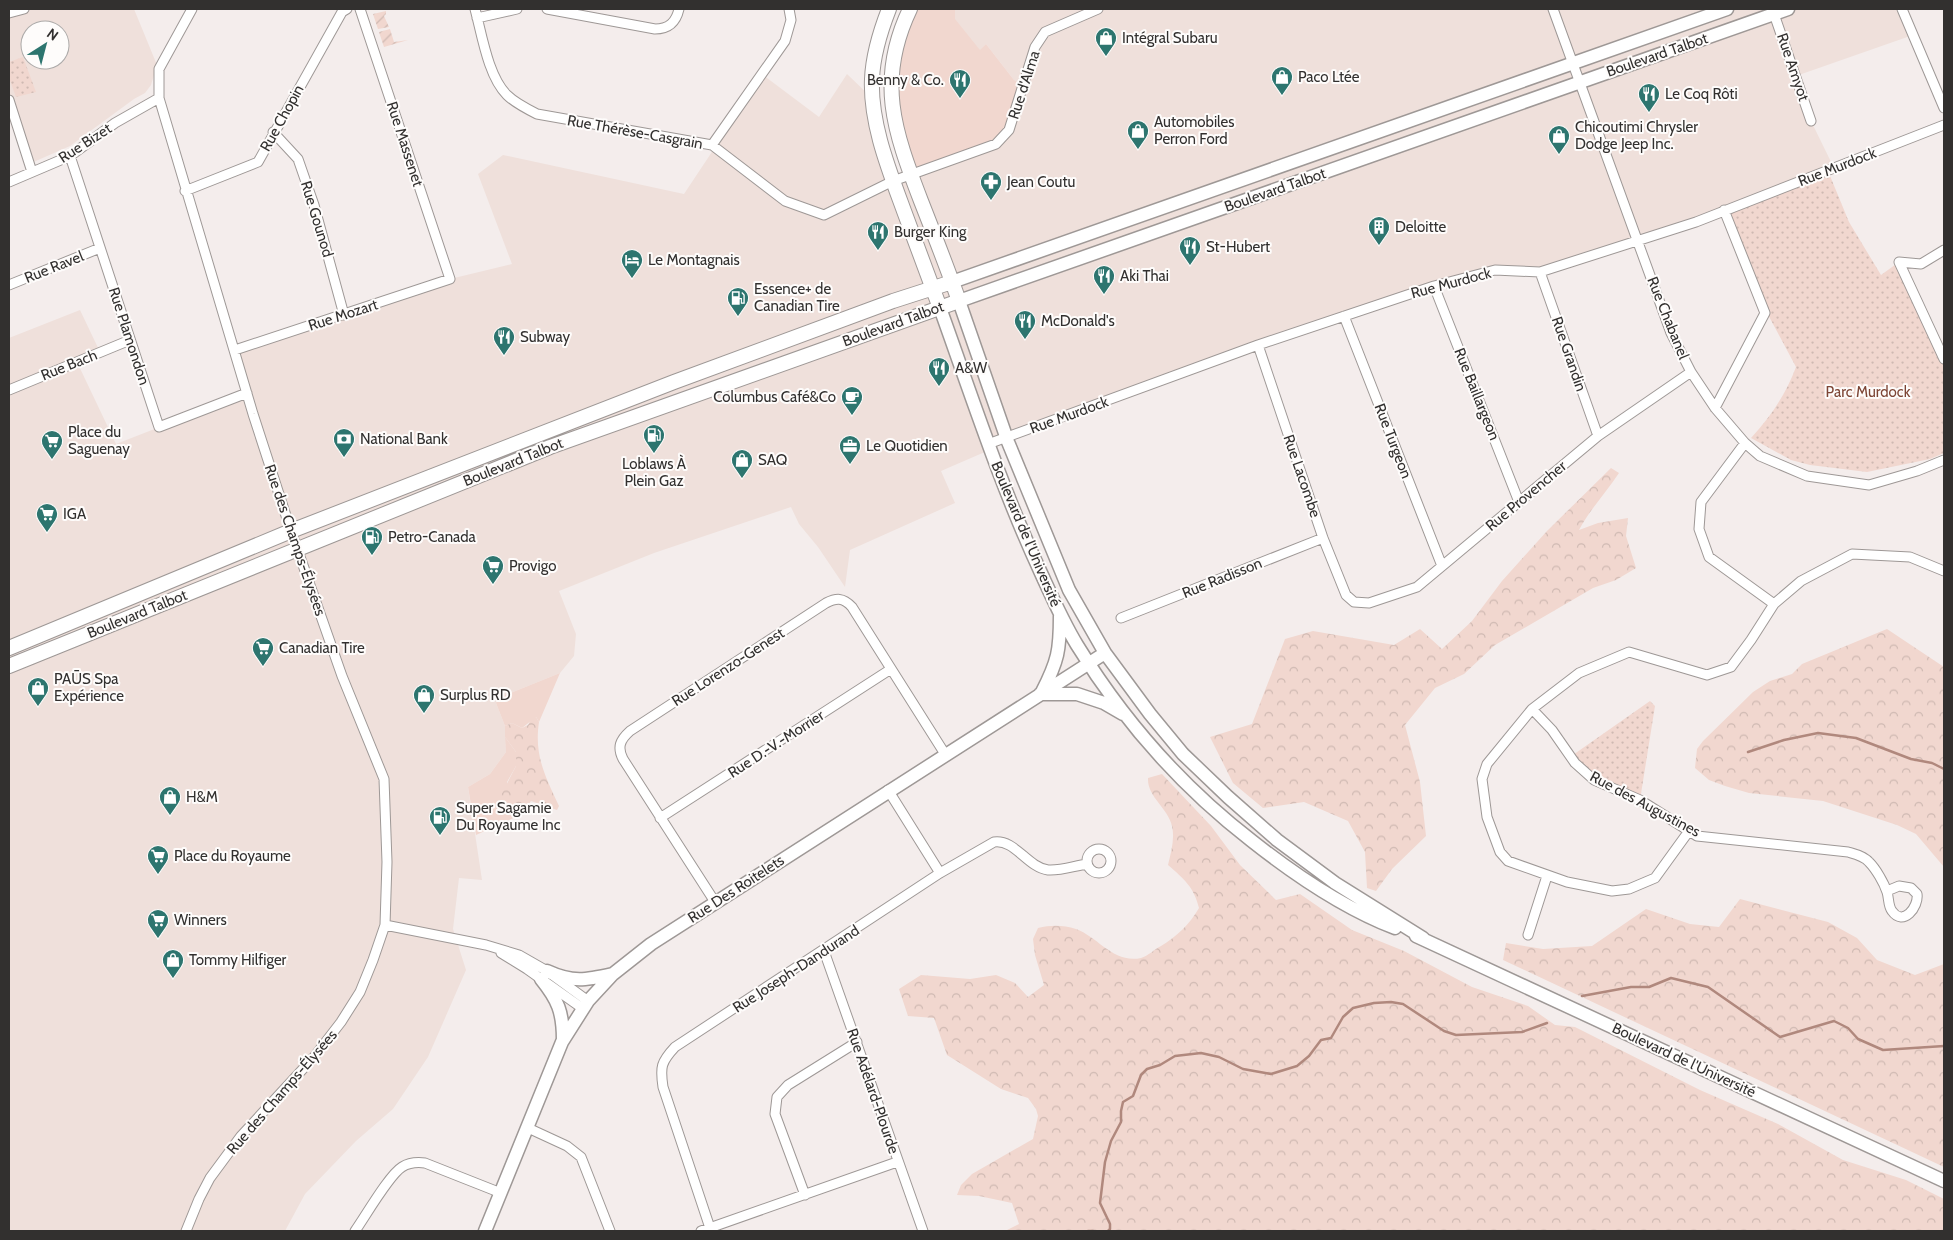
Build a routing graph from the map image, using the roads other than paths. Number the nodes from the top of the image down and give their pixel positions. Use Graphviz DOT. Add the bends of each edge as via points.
graph roads {
  1 [pos="24,9"];
  2 [pos="192,9"];
  3 [pos="347,9"];
  4 [pos="360,9"];
  5 [pos="516,9"];
  6 [pos="547,9"];
  7 [pos="680,9"];
  8 [pos="789,9"];
  9 [pos="889,9"];
  10 [pos="910,9"];
  11 [pos="1098,9"];
  12 [pos="1553,9"];
  13 [pos="1727,9"];
  14 [pos="1788,9"];
  15 [pos="1902,9"];
  16 [pos="9,13"];
  17 [pos="476,13"];
  18 [pos="1774,14"];
  19 [pos="1573,63"];
  20 [pos="1580,82"];
  21 [pos="159,98"];
  22 [pos="9,100"];
  23 [pos="1944,108"];
  24 [pos="1812,121"];
  25 [pos="1944,125"];
  26 [pos="273,132"];
  27 [pos="712,145"];
  28 [pos="70,156"];
  29 [pos="32,172"];
  30 [pos="911,176"];
  31 [pos="893,181"];
  32 [pos="9,182"];
  33 [pos="185,191"];
  34 [pos="1724,210"];
  35 [pos="1638,241"];
  36 [pos="100,248"];
  37 [pos="1944,250"];
  38 [pos="1540,272"];
  39 [pos="450,279"];
  40 [pos="952,282"];
  41 [pos="9,285"];
  42 [pos="1434,286"];
  43 [pos="933,288"];
  44 [pos="959,301"];
  45 [pos="940,308"];
  46 [pos="344,315"];
  47 [pos="1344,316"];
  48 [pos="130,340"];
  49 [pos="1258,345"];
  50 [pos="235,350"];
  51 [pos="1944,359"];
  52 [pos="1691,372"];
  53 [pos="9,390"];
  54 [pos="247,393"];
  55 [pos="1715,408"];
  56 [pos="1598,436"];
  57 [pos="1006,438"];
  58 [pos="1745,443"];
  59 [pos="988,444"];
  60 [pos="1944,460"];
  61 [pos="1519,502"];
  62 [pos="291,530"];
  63 [pos="1323,538"];
  64 [pos="298,549"];
  65 [pos="1442,566"];
  66 [pos="1944,571"];
  67 [pos="1354,602"];
  68 [pos="1774,604"];
  69 [pos="1060,614"];
  70 [pos="1121,618"];
  71 [pos="9,648"];
  72 [pos="1105,652"];
  73 [pos="1090,663"];
  74 [pos="9,666"];
  75 [pos="891,669"];
  76 [pos="1040,694"];
  77 [pos="1532,709"];
  78 [pos="1127,716"];
  79 [pos="945,754"];
  80 [pos="888,790"];
  81 [pos="660,818"];
  82 [pos="1689,831"];
  83 [pos="1086,864"];
  84 [pos="940,874"];
  85 [pos="1547,876"];
  86 [pos="1887,892"];
  87 [pos="715,902"];
  88 [pos="385,925"];
  89 [pos="1528,935"];
  90 [pos="1423,938"];
  91 [pos="824,951"];
  92 [pos="613,974"];
  93 [pos="544,975"];
  94 [pos="585,1004"];
  95 [pos="562,1042"];
  96 [pos="857,1042"];
  97 [pos="528,1128"];
  98 [pos="897,1162"];
  99 [pos="1944,1181"];
  100 [pos="501,1193"];
  101 [pos="805,1195"];
  102 [pos="706,1230"];
  103 [pos="186,1231"];
  104 [pos="355,1231"];
  105 [pos="485,1231"];
  106 [pos="610,1231"];
  107 [pos="923,1231"];
  1 -- 16 [label="street"];
  2 -- 21 [label="street, Rue des Champs-Élysées" via="159,70"];
  3 -- 26 [label="street, Rue Chopin" via="342,12"];
  4 -- 39 [label="street, Rue Massenet"];
  5 -- 17 [label="street"];
  6 -- 7 [label="street" via="655,29 664,29 671,24"];
  8 -- 27 [label="street" via="791,20 785,41"];
  9 -- 31 [label="main road, Boulevard de l'Université" via="877,40 872,89 883,151"];
  10 -- 30 [label="main road, Boulevard de l'Université" via="898,39 891,74 891,94 894,122"];
  11 -- 30 [label="street, Rue d'Alma" via="1045,32 1035,47 1009,130 996,144"];
  12 -- 19 [label="street, Rue Chabanel"];
  13 -- 19 [label="main road, Boulevard Talbot"];
  14 -- 18 [label="main road, Boulevard Talbot"];
  15 -- 23 [label="street"];
  17 -- 27 [label="street, Rue Thérèse-Casgrain" via="493,74 507,95 529,110"];
  18 -- 20 [label="main road, Boulevard Talbot"];
  18 -- 24 [label="street, Rue Amyot"];
  19 -- 20 [label="street, Rue Chabanel"];
  19 -- 40 [label="main road, Boulevard Talbot"];
  20 -- 35 [label="street, Rue Chabanel"];
  20 -- 44 [label="main road, Boulevard Talbot"];
  21 -- 28 [label="street, Rue Bizet" via="115,122"];
  21 -- 33 [label="street, Rue des Champs-Élysées"];
  22 -- 29 [label="street"];
  25 -- 34 [label="street, Rue Murdock"];
  26 -- 33 [label="street, Rue Chopin" via="258,162"];
  26 -- 46 [label="street, Rue Gounod" via="298,159"];
  27 -- 31 [label="street, Rue Thérèse-Casgrain" via="786,201 824,215"];
  28 -- 29 [label="street, Rue Bizet"];
  28 -- 36 [label="street, Rue Plamondon"];
  29 -- 32 [label="street, Rue Bizet"];
  30 -- 31 [label="street, Rue d'Alma"];
  30 -- 40 [label="main road, Boulevard de l'Université"];
  31 -- 43 [label="main road, Boulevard de l'Université"];
  33 -- 50 [label="street, Rue des Champs-Élysées"];
  34 -- 35 [label="street, Rue Murdock"];
  34 -- 55 [label="street" via="1765,313"];
  35 -- 38 [label="street, Rue Murdock"];
  35 -- 52 [label="street, Rue Chabanel" via="1671,333"];
  36 -- 41 [label="street, Rue Ravel"];
  36 -- 48 [label="street, Rue Plamondon"];
  37 -- 51 [label="street" via="1921,264 1899,262"];
  38 -- 42 [label="street, Rue Murdock" via="1495,270"];
  38 -- 56 [label="street, Rue Grandin"];
  39 -- 46 [label="street, Rue Mozart"];
  40 -- 43 [label="main road, Boulevard Talbot"];
  40 -- 44 [label="main road, Boulevard de l'Université"];
  42 -- 47 [label="street, Rue Murdock"];
  42 -- 61 [label="street, Rue Baillargeon"];
  43 -- 45 [label="main road, Boulevard de l'Université"];
  43 -- 62 [label="main road, Boulevard Talbot" via="674,382"];
  44 -- 45 [label="main road, Boulevard Talbot"];
  44 -- 57 [label="main road, Boulevard de l'Université"];
  45 -- 59 [label="main road, Boulevard de l'Université"];
  45 -- 64 [label="main road, Boulevard Talbot" via="566,441"];
  46 -- 50 [label="street, Rue Mozart"];
  47 -- 49 [label="street, Rue Murdock"];
  47 -- 65 [label="street, Rue Turgeon"];
  48 -- 53 [label="street, Rue Bach"];
  48 -- 54 [label="street, Rue Plamondon" via="159,426"];
  49 -- 57 [label="street, Rue Murdock"];
  49 -- 63 [label="street, Rue Lacombe"];
  50 -- 54 [label="street, Rue des Champs-Élysées"];
  52 -- 55 [label="street, Rue Chabanel"];
  52 -- 56 [label="street, Rue Provencher"];
  54 -- 62 [label="street, Rue des Champs-Élysées"];
  55 -- 58 [label="street, Rue Chabanel"];
  56 -- 61 [label="street, Rue Provencher"];
  57 -- 59 [label="street, Rue Murdock"];
  57 -- 72 [label="main road, Boulevard de l'Université" via="1069,590"];
  58 -- 60 [label="street, Rue Chabanel" via="1760,456 1807,476 1868,485"];
  58 -- 68 [label="street" via="1701,502 1699,529 1709,557"];
  59 -- 69 [label="main road, Boulevard de l'Université" via="1022,533"];
  61 -- 65 [label="street, Rue Provencher"];
  62 -- 64 [label="street, Rue des Champs-Élysées"];
  62 -- 71 [label="main road, Boulevard Talbot"];
  63 -- 67 [label="street, Rue Lacombe" via="1346,595"];
  63 -- 70 [label="street, Rue Radisson"];
  64 -- 74 [label="main road, Boulevard Talbot"];
  64 -- 88 [label="street, Rue des Champs-Élysées" via="342,676 384,778"];
  65 -- 67 [label="street, Rue Provencher" via="1417,586 1403,592 1369,603"];
  66 -- 68 [label="street" via="1910,557 1852,554 1801,581"];
  68 -- 77 [label="street" via="1731,667 1706,675 1629,652 1580,674"];
  69 -- 73 [label="main road, Boulevard de l'Université"];
  69 -- 76 [label="main road" via="1060,647 1053,670"];
  72 -- 73 [label="main road, Rue Des Roitelets"];
  72 -- 90 [label="main road, Boulevard de l'Université" via="1155,721 1183,754 1228,797 1277,840 1335,883"];
  73 -- 76 [label="main road, Rue Des Roitelets"];
  73 -- 78 [label="main road, Boulevard de l'Université"];
  75 -- 79 [label="street, Rue Lorenzo-Genest"];
  75 -- 81 [label="street, Rue D.-V.-Morrier"];
  75 -- 81 [label="street, Rue Lorenzo-Genest" via="847,601 833,599 623,737 619,752"];
  76 -- 78 [label="main road" via="1077,694 1104,703"];
  76 -- 79 [label="main road, Rue Des Roitelets"];
  77 -- 82 [label="street, Rue des Augustines" via="1552,730 1574,763 1594,780 1640,800"];
  77 -- 85 [label="street" via="1486,764 1482,779 1487,817 1500,852 1508,861"];
  78 -- 90 [label="main road, Boulevard de l'Université" via="1187,785 1269,855 1375,920"];
  79 -- 80 [label="main road, Rue Des Roitelets"];
  80 -- 84 [label="street"];
  80 -- 87 [label="main road, Rue Des Roitelets"];
  81 -- 87 [label="street, Rue Lorenzo-Genest"];
  82 -- 85 [label="street" via="1655,878 1629,889 1612,891"];
  82 -- 86 [label="street, Rue des Augustines" via="1697,836 1848,852 1869,861"];
  83 -- 84 [label="street, Rue Joseph-Dandurand" via="1048,870 1032,864 1001,842 987,846"];
  84 -- 91 [label="street, Rue Joseph-Dandurand"];
  85 -- 89 [label="street"];
  87 -- 92 [label="main road, Rue Des Roitelets" via="651,944"];
  88 -- 93 [label="street" via="486,945"];
  88 -- 103 [label="street, Rue des Champs-Élysées" via="360,992 341,1022 314,1057 241,1136 210,1178"];
  90 -- 99 [label="main road, Boulevard de l'Université"];
  91 -- 96 [label="street, Rue Adélard-Plourde"];
  91 -- 102 [label="street, Rue Joseph-Dandurand" via="675,1047 662,1063 664,1087"];
  92 -- 93 [label="main road" via="579,981"];
  92 -- 94 [label="main road, Rue Des Roitelets"];
  93 -- 94 [label="street"];
  93 -- 95 [label="main road" via="561,1012"];
  94 -- 95 [label="main road, Rue Des Roitelets"];
  95 -- 97 [label="main road, Rue Des Roitelets"];
  96 -- 98 [label="street, Rue Adélard-Plourde"];
  96 -- 101 [label="street" via="788,1085 777,1097 775,1114"];
  97 -- 100 [label="main road, Rue Des Roitelets"];
  97 -- 106 [label="street" via="567,1146 582,1157"];
  98 -- 101 [label="street"];
  98 -- 107 [label="street, Rue Adélard-Plourde"];
  100 -- 104 [label="street" via="425,1163 408,1164 394,1174"];
  100 -- 105 [label="main road, Rue Des Roitelets"];
  101 -- 102 [label="street"];
}
